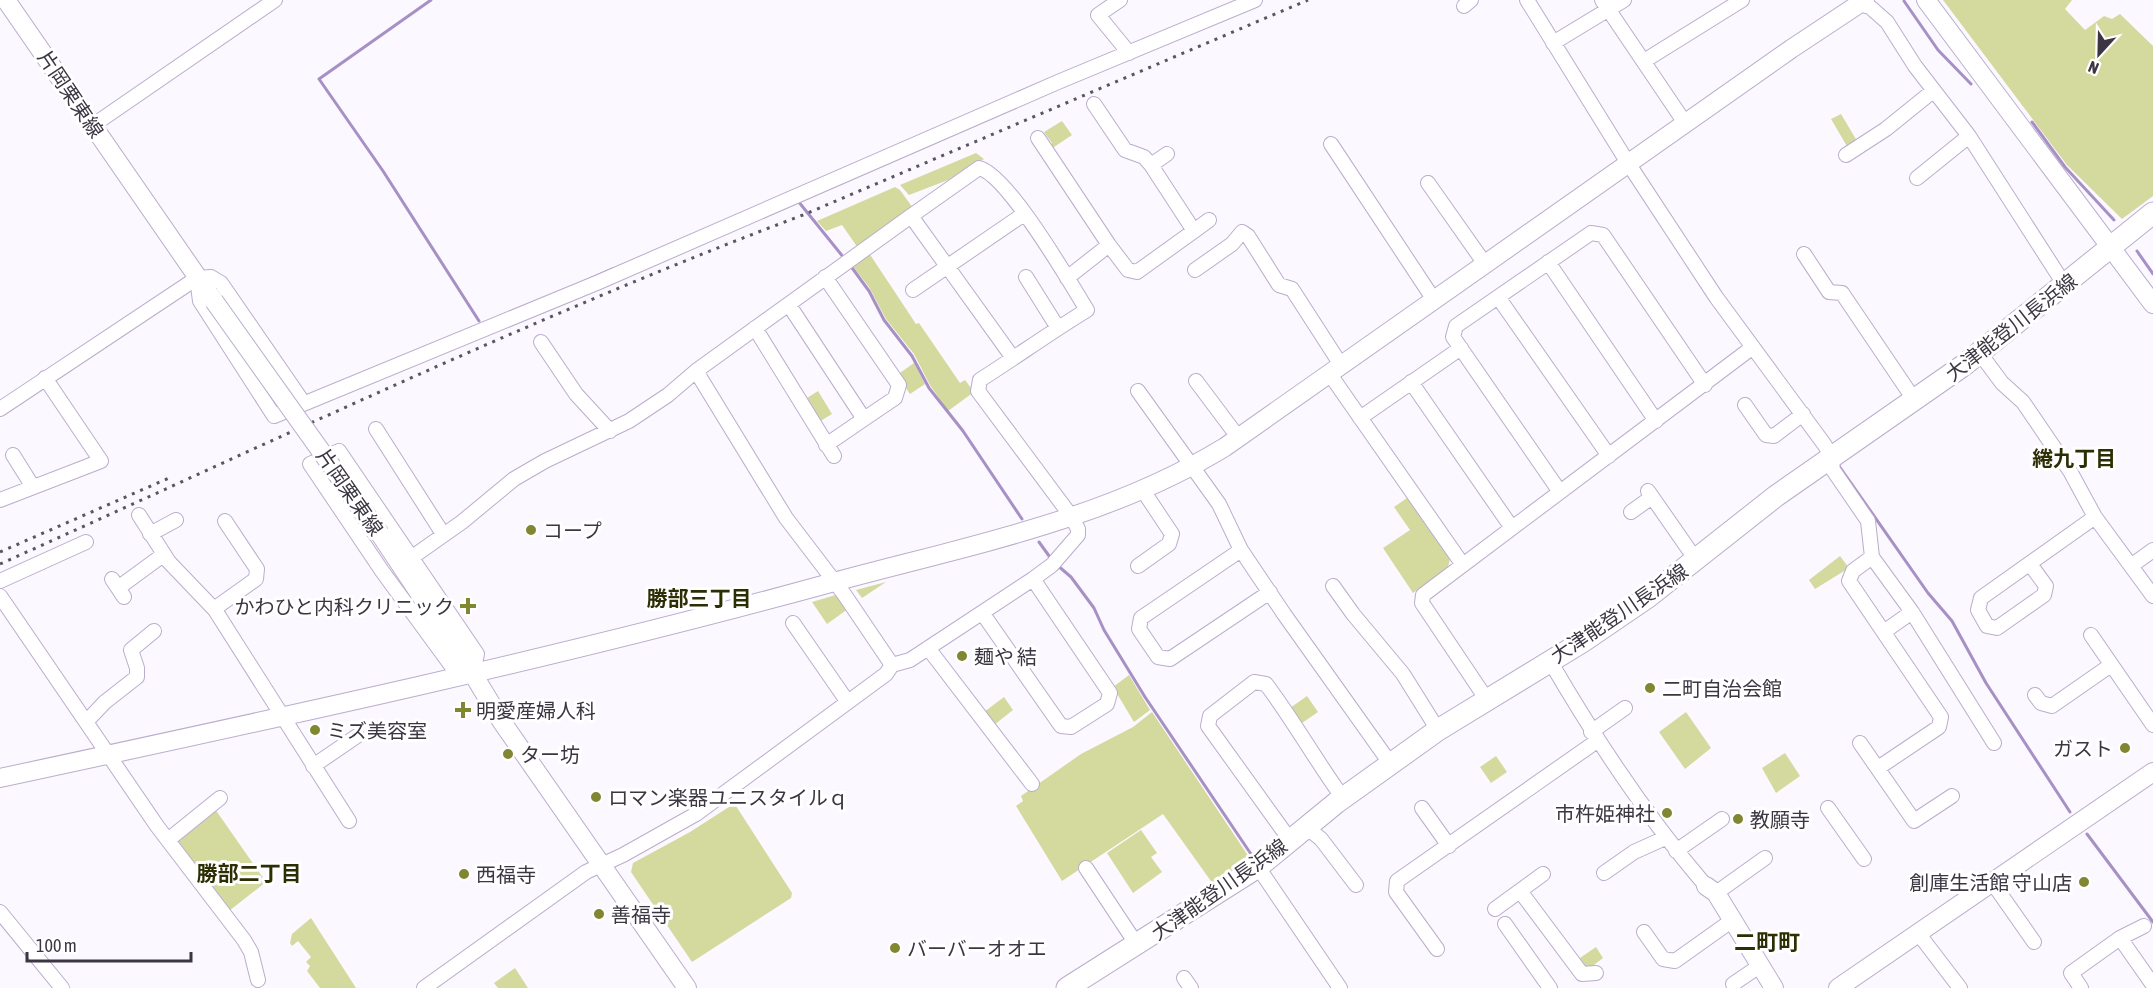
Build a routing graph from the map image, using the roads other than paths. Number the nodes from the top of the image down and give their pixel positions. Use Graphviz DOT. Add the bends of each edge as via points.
graph roads {
  1 [pos="6,0"];
  2 [pos="275,0"];
  3 [pos="1120,0"];
  4 [pos="1527,0"];
  5 [pos="1624,0"];
  6 [pos="1742,0"];
  7 [pos="1926,0"];
  8 [pos="1251,1"];
  9 [pos="1860,1"];
  10 [pos="1606,5"];
  11 [pos="1553,43"];
  12 [pos="1129,53"];
  13 [pos="1644,62"];
  14 [pos="1933,92"];
  15 [pos="1094,104"];
  16 [pos="1685,123"];
  17 [pos="92,126"];
  18 [pos="1969,136"];
  19 [pos="1038,138"];
  20 [pos="1331,144"];
  21 [pos="1167,154"];
  22 [pos="1846,155"];
  23 [pos="1628,163"];
  24 [pos="1151,165"];
  25 [pos="1917,178"];
  26 [pos="1428,183"];
  27 [pos="2153,213"];
  28 [pos="1024,214"];
  29 [pos="911,216"];
  30 [pos="1209,220"];
  31 [pos="1194,231"];
  32 [pos="1109,244"];
  33 [pos="2112,248"];
  34 [pos="1804,254"];
  35 [pos="1548,262"];
  36 [pos="1485,264"];
  37 [pos="947,266"];
  38 [pos="1195,270"];
  39 [pos="825,277"];
  40 [pos="197,278"];
  41 [pos="1026,278"];
  42 [pos="1067,278"];
  43 [pos="2064,284"];
  44 [pos="913,290"];
  45 [pos="1498,297"];
  46 [pos="1434,300"];
  47 [pos="2153,304"];
  48 [pos="789,305"];
  49 [pos="755,328"];
  50 [pos="1058,328"];
  51 [pos="541,342"];
  52 [pos="1753,347"];
  53 [pos="1461,348"];
  54 [pos="1979,352"];
  55 [pos="1013,358"];
  56 [pos="1335,369"];
  57 [pos="696,371"];
  58 [pos="45,378"];
  59 [pos="1196,381"];
  60 [pos="1411,382"];
  61 [pos="1705,385"];
  62 [pos="1138,391"];
  63 [pos="1915,401"];
  64 [pos="303,402"];
  65 [pos="1745,405"];
  66 [pos="0,409"];
  67 [pos="1803,414"];
  68 [pos="1360,418"];
  69 [pos="864,419"];
  70 [pos="1656,421"];
  71 [pos="376,429"];
  72 [pos="610,431"];
  73 [pos="1238,437"];
  74 [pos="13,455"];
  75 [pos="1831,455"];
  76 [pos="1609,456"];
  77 [pos="1193,466"];
  78 [pos="33,487"];
  79 [pos="1142,489"];
  80 [pos="1560,492"];
  81 [pos="0,500"];
  82 [pos="375,503"];
  83 [pos="1631,512"];
  84 [pos="139,515"];
  85 [pos="1071,516"];
  86 [pos="2095,517"];
  87 [pos="176,520"];
  88 [pos="225,521"];
  89 [pos="349,521"];
  90 [pos="1512,528"];
  91 [pos="150,534"];
  92 [pos="443,534"];
  93 [pos="86,542"];
  94 [pos="1241,550"];
  95 [pos="2153,550"];
  96 [pos="163,555"];
  97 [pos="1872,556"];
  98 [pos="411,558"];
  99 [pos="1696,560"];
  100 [pos="2030,564"];
  101 [pos="1463,565"];
  102 [pos="1138,566"];
  103 [pos="2131,566"];
  104 [pos="1033,579"];
  105 [pos="0,581"];
  106 [pos="834,582"];
  107 [pos="1333,586"];
  108 [pos="118,588"];
  109 [pos="1270,592"];
  110 [pos="0,596"];
  111 [pos="2153,596"];
  112 [pos="214,609"];
  113 [pos="1912,612"];
  114 [pos="983,614"];
  115 [pos="793,623"];
  116 [pos="154,631"];
  117 [pos="1886,631"];
  118 [pos="2091,635"];
  119 [pos="928,648"];
  120 [pos="1550,661"];
  121 [pos="892,665"];
  122 [pos="2111,665"];
  123 [pos="473,674"];
  124 [pos="2035,695"];
  125 [pos="1487,700"];
  126 [pos="847,701"];
  127 [pos="1625,708"];
  128 [pos="284,716"];
  129 [pos="86,722"];
  130 [pos="2153,725"];
  131 [pos="1438,730"];
  132 [pos="357,736"];
  133 [pos="1594,736"];
  134 [pos="1860,742"];
  135 [pos="1994,743"];
  136 [pos="109,755"];
  137 [pos="1390,763"];
  138 [pos="313,766"];
  139 [pos="1878,768"];
  140 [pos="2153,772"];
  141 [pos="0,778"];
  142 [pos="1032,784"];
  143 [pos="1952,796"];
  144 [pos="220,798"];
  145 [pos="1343,798"];
  146 [pos="1422,808"];
  147 [pos="1828,808"];
  148 [pos="1722,819"];
  149 [pos="349,821"];
  150 [pos="1298,834"];
  151 [pos="1665,838"];
  152 [pos="168,840"];
  153 [pos="1449,846"];
  154 [pos="1676,851"];
  155 [pos="1765,858"];
  156 [pos="1864,859"];
  157 [pos="601,865"];
  158 [pos="1258,867"];
  159 [pos="1086,868"];
  160 [pos="1604,873"];
  161 [pos="1543,874"];
  162 [pos="1992,882"];
  163 [pos="1356,885"];
  164 [pos="1711,889"];
  165 [pos="1520,891"];
  166 [pos="1495,909"];
  167 [pos="0,912"];
  168 [pos="1734,919"];
  169 [pos="1505,924"];
  170 [pos="2144,926"];
  171 [pos="1644,932"];
  172 [pos="1918,933"];
  173 [pos="2120,938"];
  174 [pos="2034,942"];
  175 [pos="1137,945"];
  176 [pos="1437,950"];
  177 [pos="1761,965"];
  178 [pos="1596,973"];
  179 [pos="258,980"];
  180 [pos="1733,984"];
  181 [pos="2153,985"];
  182 [pos="62,988"];
  183 [pos="424,988"];
  184 [pos="687,988"];
  185 [pos="1067,988"];
  186 [pos="1340,988"];
  187 [pos="1550,988"];
  188 [pos="1774,988"];
  189 [pos="1838,988"];
  190 [pos="1960,988"];
  191 [pos="2081,988"];
  1 -- 17 [label="street, 片岡栗東線"];
  2 -- 17 [label="street"];
  3 -- 12 [label="street" via="1098,15"];
  4 -- 11 [label="street"];
  5 -- 10 [label="street"];
  6 -- 13 [label="street"];
  7 -- 33 [label="street"];
  8 -- 12 [label="street"];
  9 -- 14 [label="street" via="1887,22"];
  9 -- 16 [label="street"];
  10 -- 11 [label="street"];
  10 -- 13 [label="street"];
  11 -- 23 [label="street"];
  12 -- 64 [label="street" via="599,282"];
  13 -- 16 [label="street"];
  14 -- 18 [label="street"];
  14 -- 22 [label="street"];
  15 -- 24 [label="street" via="1125,150"];
  16 -- 23 [label="street"];
  17 -- 40 [label="street, 片岡栗東線"];
  18 -- 25 [label="street"];
  18 -- 43 [label="street"];
  19 -- 32 [label="street"];
  20 -- 46 [label="street"];
  21 -- 24 [label="street"];
  23 -- 36 [label="street"];
  23 -- 52 [label="street"];
  24 -- 31 [label="street"];
  26 -- 36 [label="street"];
  27 -- 33 [label="main road, 大津能登川長浜線"];
  28 -- 29 [label="street" via="990,170 979,168"];
  28 -- 37 [label="street"];
  28 -- 42 [label="street"];
  29 -- 37 [label="street"];
  29 -- 39 [label="street"];
  30 -- 31 [label="street"];
  31 -- 32 [label="street" via="1137,272 1128,270"];
  32 -- 42 [label="street"];
  33 -- 43 [label="main road, 大津能登川長浜線"];
  33 -- 47 [label="street"];
  34 -- 63 [label="street" via="1829,292 1842,293"];
  35 -- 45 [label="street"];
  35 -- 61 [label="street" via="1591,233 1603,235"];
  35 -- 70 [label="street"];
  36 -- 46 [label="street"];
  37 -- 44 [label="street"];
  37 -- 55 [label="street"];
  38 -- 56 [label="street" via="1232,244 1242,232 1248,236 1279,285 1292,290"];
  39 -- 48 [label="street"];
  39 -- 69 [label="street" via="899,385 895,398"];
  40 -- 58 [label="street"];
  40 -- 64 [label="street" via="221,283"];
  40 -- 64 [label="street" via="200,301 274,416"];
  40 -- 123 [label="street, 片岡栗東線, bridge" via="380,534"];
  41 -- 50 [label="street"];
  42 -- 50 [label="street" via="1087,310"];
  43 -- 54 [label="main road, 大津能登川長浜線"];
  45 -- 53 [label="street" via="1456,326 1453,337"];
  45 -- 76 [label="street"];
  46 -- 56 [label="street"];
  48 -- 49 [label="street"];
  48 -- 69 [label="street"];
  49 -- 57 [label="street"];
  49 -- 69 [label="street" via="830,451"];
  50 -- 55 [label="street"];
  51 -- 72 [label="street" via="576,394"];
  52 -- 61 [label="street"];
  52 -- 67 [label="street"];
  53 -- 60 [label="street"];
  53 -- 80 [label="street"];
  54 -- 63 [label="main road, 大津能登川長浜線"];
  54 -- 86 [label="street" via="2002,383 2023,402 2070,471"];
  55 -- 85 [label="street" via="980,380 978,391"];
  56 -- 68 [label="street"];
  56 -- 73 [label="street"];
  57 -- 72 [label="street" via="668,395"];
  57 -- 106 [label="street" via="786,518"];
  58 -- 66 [label="street"];
  58 -- 78 [label="street" via="101,461"];
  59 -- 73 [label="street"];
  60 -- 68 [label="street"];
  60 -- 90 [label="street"];
  61 -- 70 [label="street"];
  62 -- 77 [label="street"];
  63 -- 75 [label="main road, 大津能登川長浜線"];
  65 -- 67 [label="street" via="1766,435 1774,436"];
  67 -- 75 [label="street"];
  68 -- 101 [label="street"];
  70 -- 76 [label="street"];
  71 -- 92 [label="street"];
  72 -- 92 [label="street" via="514,479"];
  73 -- 77 [label="street"];
  74 -- 78 [label="street"];
  75 -- 97 [label="street" via="1833,470 1868,521"];
  75 -- 99 [label="main road, 大津能登川長浜線"];
  76 -- 80 [label="street"];
  77 -- 79 [label="street"];
  77 -- 94 [label="street" via="1219,504"];
  78 -- 81 [label="street"];
  79 -- 85 [label="street"];
  79 -- 102 [label="street" via="1172,534 1169,544"];
  80 -- 90 [label="street"];
  82 -- 89 [label="street"];
  82 -- 89 [label="street" via="339,451 310,464"];
  82 -- 98 [label="street"];
  83 -- 99 [label="street" via="1650,494"];
  84 -- 91 [label="street"];
  85 -- 104 [label="street" via="1078,535 1054,563"];
  85 -- 106 [label="street"];
  86 -- 100 [label="street"];
  86 -- 103 [label="street"];
  87 -- 91 [label="street"];
  88 -- 112 [label="street" via="257,568 256,579"];
  89 -- 123 [label="street" via="453,668"];
  90 -- 101 [label="street"];
  91 -- 96 [label="street"];
  92 -- 98 [label="street"];
  93 -- 105 [label="street"];
  94 -- 109 [label="street"];
  94 -- 109 [label="street" via="1141,618 1139,629 1151,647 1158,657 1170,659"];
  95 -- 103 [label="street"];
  96 -- 108 [label="street"];
  96 -- 112 [label="street"];
  97 -- 113 [label="street"];
  97 -- 117 [label="street" via="1852,571 1849,581"];
  98 -- 123 [label="street" via="477,654"];
  99 -- 120 [label="main road, 大津能登川長浜線" via="1627,612"];
  100 -- 100 [label="street" via="1981,598 1978,610 1987,626 1997,628 2044,595 2046,586"];
  101 -- 125 [label="street" via="1423,595 1422,603"];
  103 -- 111 [label="street"];
  104 -- 114 [label="street"];
  104 -- 114 [label="street" via="1110,693 1107,704 1071,727 1060,726"];
  106 -- 121 [label="street"];
  106 -- 123 [label="street" via="660,630"];
  107 -- 131 [label="street" via="1403,674"];
  109 -- 137 [label="street"];
  110 -- 129 [label="street"];
  112 -- 128 [label="street"];
  113 -- 117 [label="street"];
  113 -- 135 [label="street"];
  114 -- 119 [label="street"];
  115 -- 126 [label="street"];
  116 -- 129 [label="street" via="131,650 137,677"];
  117 -- 139 [label="street" via="1941,717 1939,727"];
  118 -- 122 [label="street"];
  119 -- 121 [label="street" via="910,660"];
  119 -- 142 [label="street"];
  120 -- 125 [label="main road, 大津能登川長浜線"];
  120 -- 133 [label="street"];
  121 -- 126 [label="street" via="886,674"];
  122 -- 124 [label="street" via="2052,706 2041,703"];
  122 -- 130 [label="street"];
  123 -- 128 [label="street"];
  123 -- 157 [label="street, 片岡栗東線"];
  125 -- 131 [label="main road, 大津能登川長浜線"];
  126 -- 157 [label="street" via="696,814"];
  127 -- 133 [label="street"];
  128 -- 136 [label="street"];
  128 -- 138 [label="street"];
  129 -- 136 [label="street"];
  131 -- 137 [label="main road, 大津能登川長浜線"];
  132 -- 138 [label="street"];
  133 -- 151 [label="street"];
  133 -- 153 [label="street"];
  134 -- 139 [label="street"];
  136 -- 141 [label="street"];
  136 -- 152 [label="street"];
  137 -- 145 [label="main road, 大津能登川長浜線"];
  138 -- 149 [label="street"];
  139 -- 143 [label="street" via="1914,821"];
  140 -- 162 [label="street"];
  144 -- 152 [label="street"];
  145 -- 150 [label="main road, 大津能登川長浜線"];
  145 -- 150 [label="street" via="1266,684 1254,682 1210,716 1208,726"];
  146 -- 153 [label="street"];
  147 -- 156 [label="street"];
  148 -- 154 [label="street"];
  150 -- 158 [label="main road, 大津能登川長浜線"];
  150 -- 163 [label="street" via="1321,839"];
  151 -- 154 [label="street"];
  151 -- 160 [label="street" via="1634,852"];
  152 -- 179 [label="street" via="244,940"];
  153 -- 176 [label="street" via="1397,881 1396,892"];
  154 -- 164 [label="street"];
  155 -- 164 [label="street"];
  157 -- 183 [label="street"];
  157 -- 184 [label="street, 片岡栗東線"];
  158 -- 175 [label="main road, 大津能登川長浜線"];
  158 -- 186 [label="street"];
  159 -- 175 [label="street"];
  161 -- 165 [label="street"];
  162 -- 172 [label="street"];
  162 -- 174 [label="street"];
  164 -- 168 [label="street"];
  165 -- 166 [label="street"];
  165 -- 178 [label="street" via="1581,974"];
  167 -- 182 [label="street"];
  168 -- 171 [label="street" via="1675,961 1663,959"];
  168 -- 177 [label="street"];
  169 -- 187 [label="street"];
  170 -- 173 [label="street"];
  172 -- 189 [label="street"];
  172 -- 190 [label="street"];
  173 -- 181 [label="street"];
  173 -- 191 [label="street" via="2071,973"];
  175 -- 185 [label="main road, 大津能登川長浜線"];
  177 -- 180 [label="street"];
  177 -- 188 [label="street"];
}
